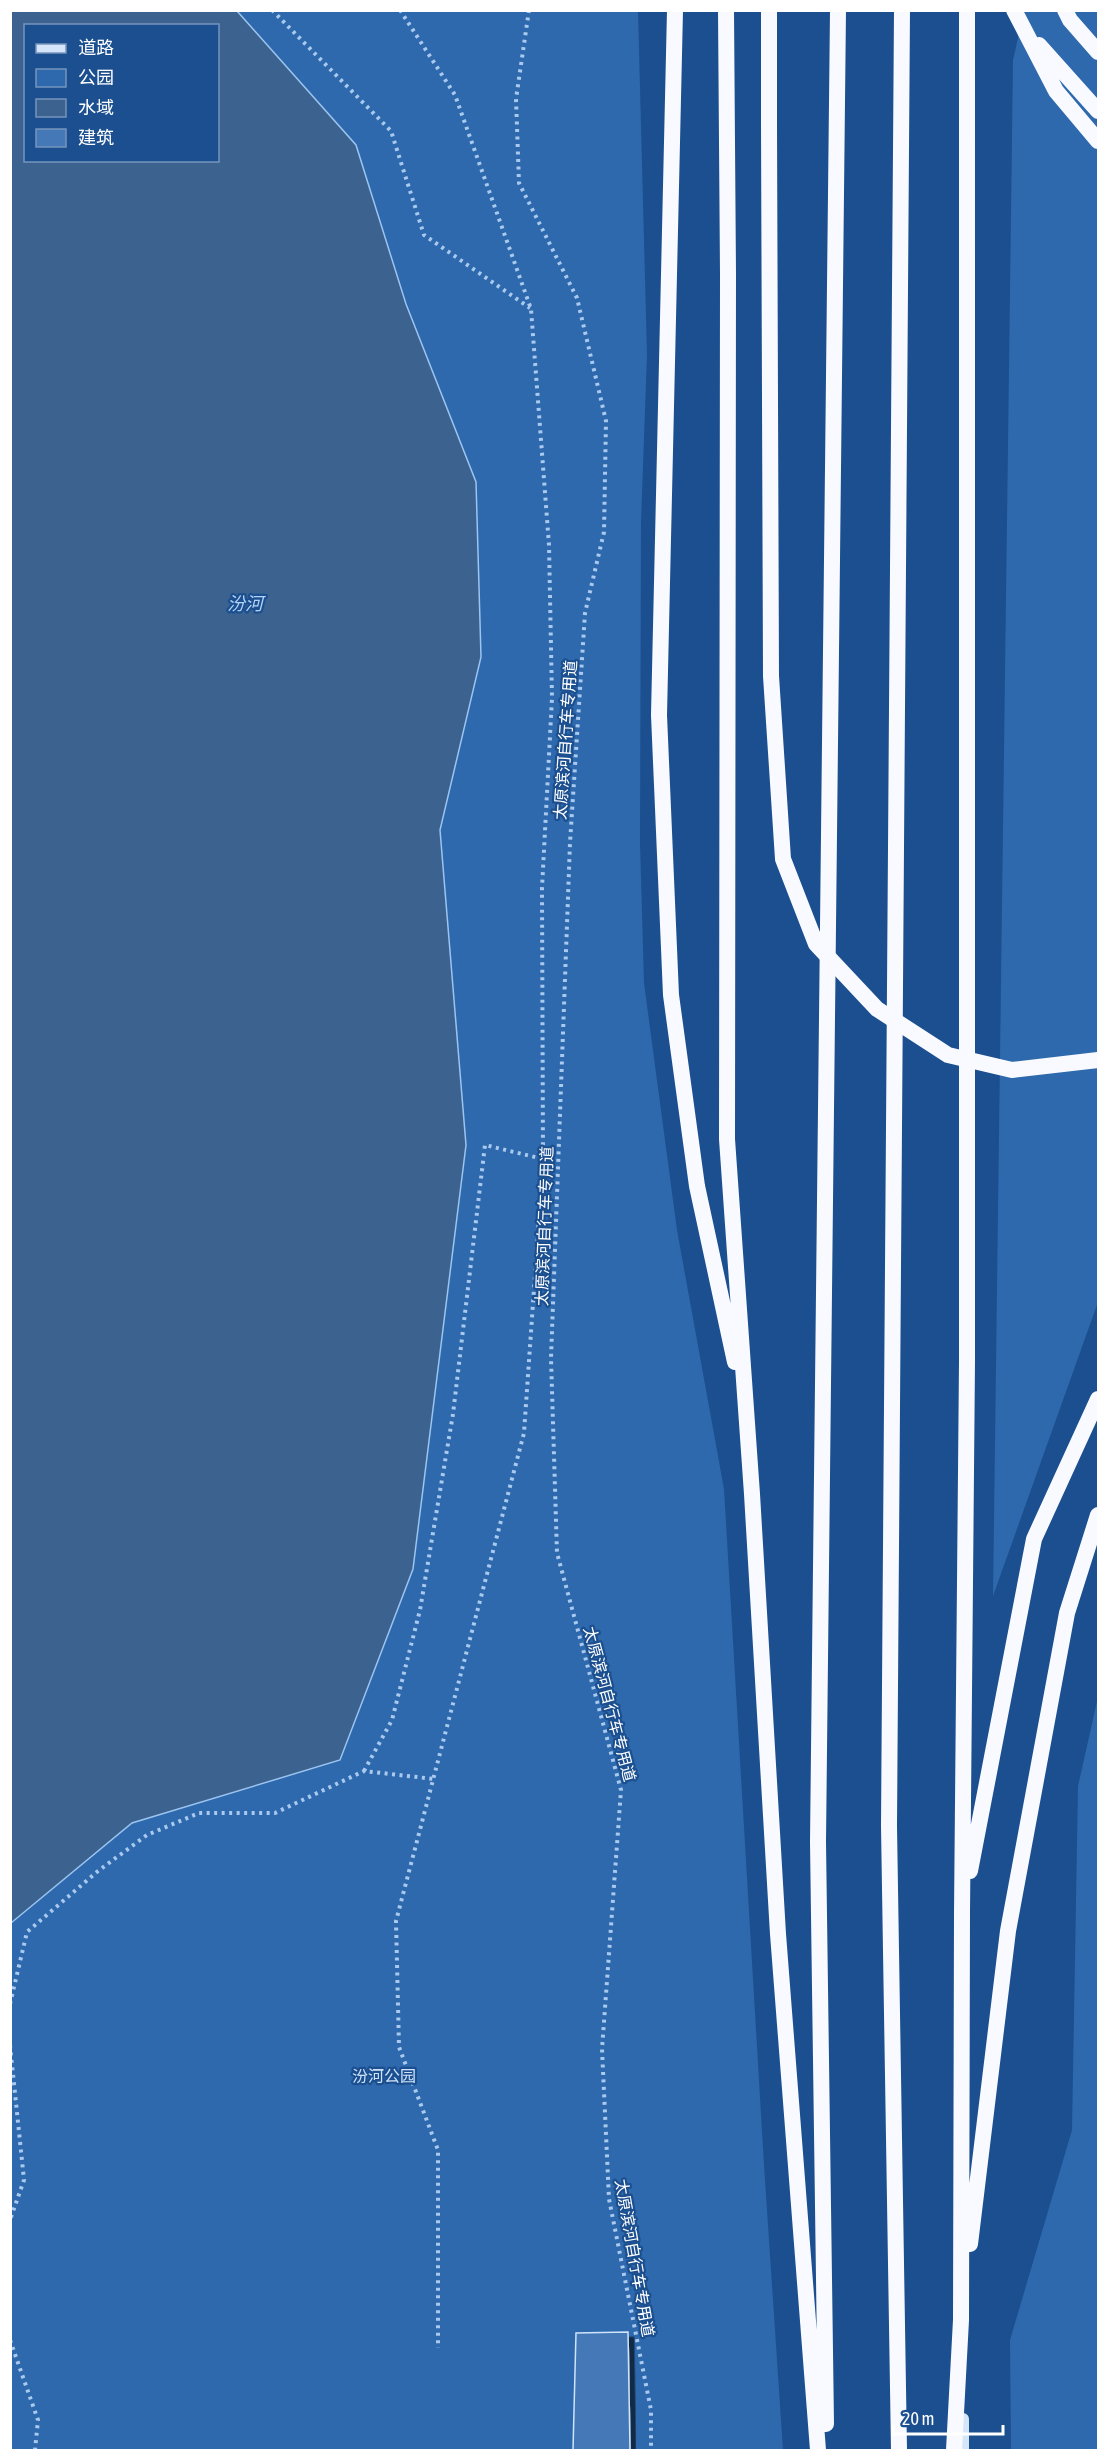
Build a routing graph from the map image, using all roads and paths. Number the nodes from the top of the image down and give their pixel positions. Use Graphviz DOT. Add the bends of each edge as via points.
graph roads {
  1 [pos="272,10"];
  2 [pos="400,10"];
  3 [pos="529,10"];
  4 [pos="675,10"];
  5 [pos="726,10"];
  6 [pos="769,10"];
  7 [pos="838,10"];
  8 [pos="902,10"];
  9 [pos="967,10"];
  10 [pos="1014,10"];
  11 [pos="1065,10"];
  12 [pos="1023,28"];
  13 [pos="1098,52"];
  14 [pos="1098,111"];
  15 [pos="1098,141"];
  16 [pos="531,309"];
  17 [pos="1098,1060"];
  18 [pos="543,1159"];
  19 [pos="1098,1399"];
  20 [pos="747,1422"];
  21 [pos="1098,1515"];
  22 [pos="364,1771"];
  23 [pos="434,1779"];
  24 [pos="962,1913"];
  25 [pos="10,2004"];
  26 [pos="10,2045"];
  27 [pos="10,2220"];
  28 [pos="961,2320"];
  29 [pos="10,2340"];
  30 [pos="438,2348"];
  31 [pos="35,2451"];
  32 [pos="651,2451"];
  33 [pos="818,2451"];
  34 [pos="826,2451"];
  35 [pos="898,2451"];
  36 [pos="954,2451"];
  37 [pos="963,2451"];
  1 -- 16 [label="path" via="392,131 424,235"];
  2 -- 16 [label="path" via="455,95"];
  3 -- 32 [label="path, 太原滨河自行车专用道" via="516,99 519,183 577,298 606,422 604,532 585,613 572,820 551,1358 557,1553 621,1790 602,2049 609,2199 651,2410"];
  4 -- 20 [label="highway" via="659,715 671,995 697,1186"];
  5 -- 20 [label="highway" via="727,1139"];
  6 -- 17 [label="highway, bridge" via="771,676 783,859 816,944 877,1009 948,1055 1012,1070"];
  7 -- 34 [label="highway" via="818,1842"];
  8 -- 35 [label="highway" via="889,1814"];
  9 -- 24 [label="highway" via="967,1372"];
  10 -- 12 [label="highway"];
  11 -- 13 [label="highway"];
  12 -- 14 [label="highway"];
  12 -- 15 [label="highway" via="1056,92"];
  16 -- 18 [label="path" via="549,545 552,698 542,888"];
  18 -- 22 [label="path" via="485,1145 453,1414 420,1610 392,1720"];
  18 -- 23 [label="path" via="524,1434"];
  19 -- 24 [label="highway" via="1034,1539"];
  20 -- 33 [label="highway" via="778,1934"];
  21 -- 28 [label="highway" via="1067,1613 1008,1931"];
  22 -- 23 [label="path"];
  22 -- 25 [label="path" via="275,1813 199,1813 147,1835 27,1932"];
  23 -- 30 [label="path" via="396,1921 399,2047 438,2150"];
  24 -- 28 [label="highway"];
  26 -- 27 [label="path" via="24,2180"];
  28 -- 36 [label="highway"];
  28 -- 37 [label="main road"];
  29 -- 31 [label="path" via="38,2420"];
}
